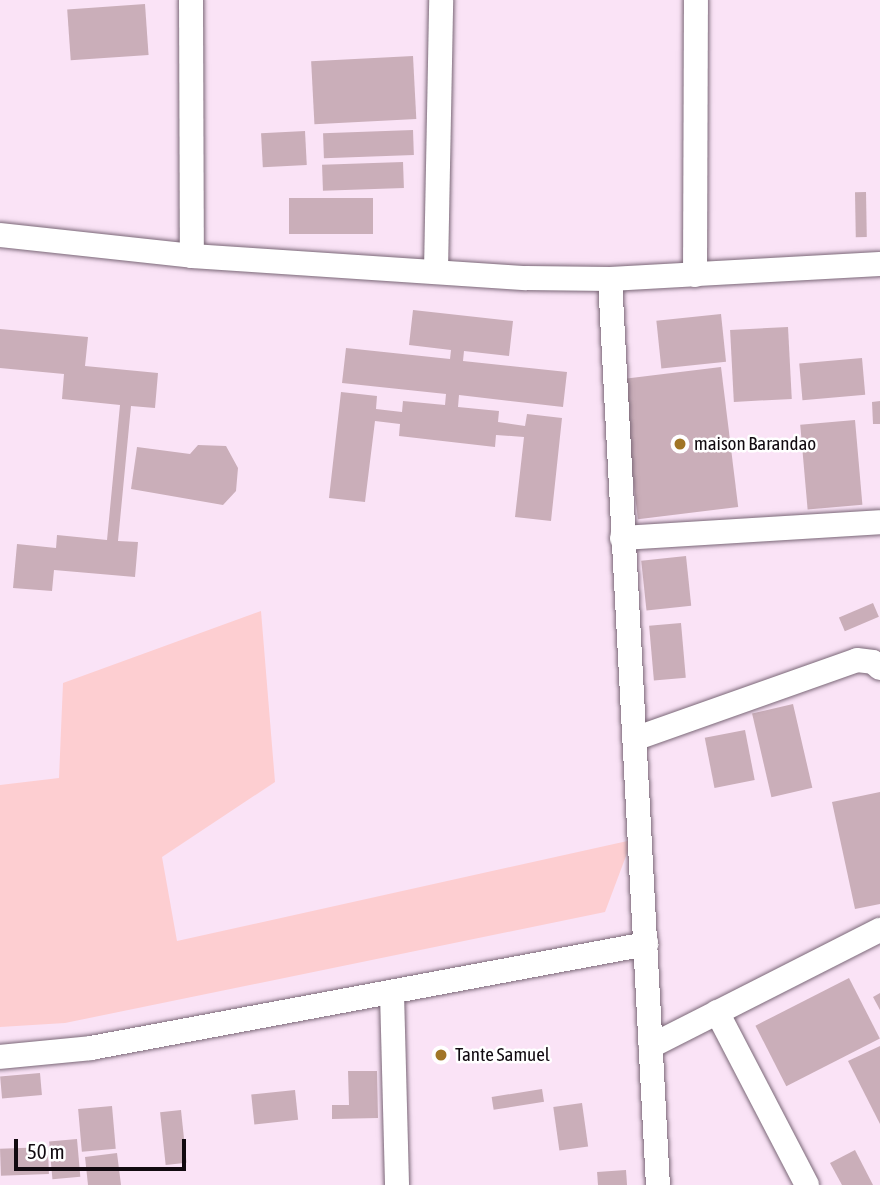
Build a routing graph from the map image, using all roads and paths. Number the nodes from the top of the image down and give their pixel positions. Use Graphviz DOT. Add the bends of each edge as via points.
graph roads {
  1 [pos="191,0"];
  2 [pos="441,0"];
  3 [pos="696,0"];
  4 [pos="0,235"];
  5 [pos="192,256"];
  6 [pos="880,264"];
  7 [pos="436,271"];
  8 [pos="695,275"];
  9 [pos="610,279"];
  10 [pos="880,522"];
  11 [pos="622,538"];
  12 [pos="880,668"];
  13 [pos="637,738"];
  14 [pos="880,930"];
  15 [pos="646,944"];
  16 [pos="393,993"];
  17 [pos="717,1012"];
  18 [pos="651,1046"];
  19 [pos="0,1057"];
  20 [pos="397,1185"];
  21 [pos="658,1185"];
  22 [pos="807,1185"];
  1 -- 5 [label="street"];
  2 -- 7 [label="street"];
  3 -- 8 [label="street"];
  4 -- 5 [label="street"];
  5 -- 7 [label="street"];
  6 -- 8 [label="street"];
  7 -- 9 [label="street"];
  8 -- 9 [label="street"];
  9 -- 11 [label="street"];
  10 -- 11 [label="street"];
  11 -- 13 [label="street"];
  12 -- 13 [label="street" via="857,660"];
  13 -- 15 [label="street"];
  14 -- 17 [label="street"];
  15 -- 16 [label="street"];
  15 -- 18 [label="street"];
  16 -- 19 [label="street" via="91,1048"];
  16 -- 20 [label="street"];
  17 -- 18 [label="street"];
  17 -- 22 [label="street"];
  18 -- 21 [label="street"];
}
